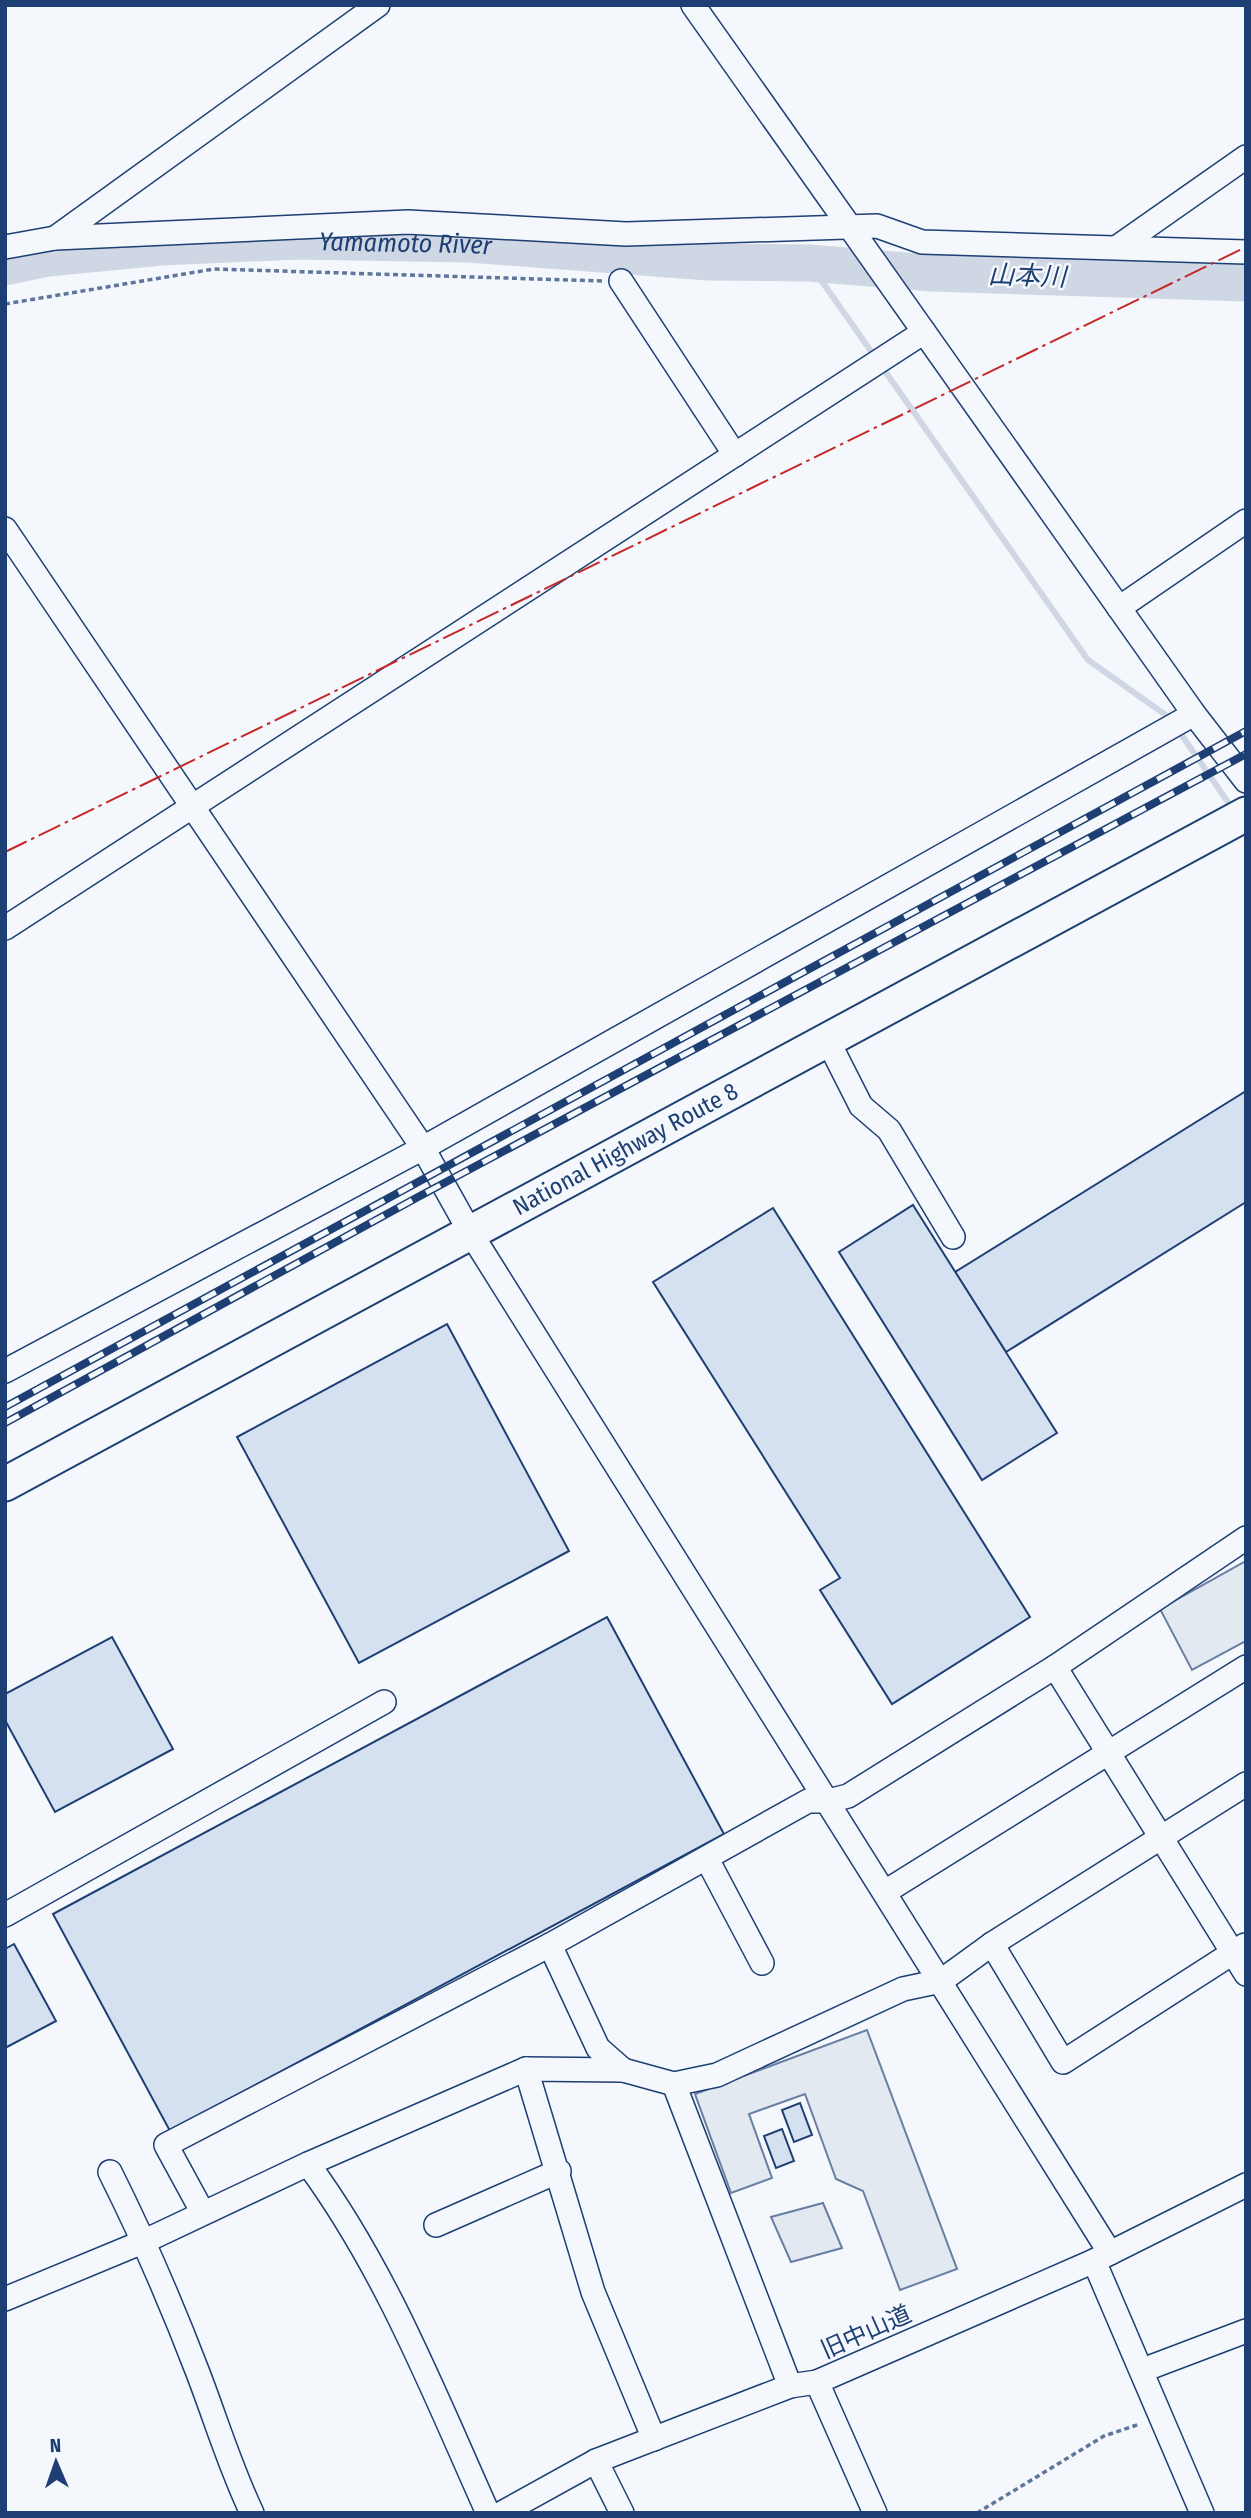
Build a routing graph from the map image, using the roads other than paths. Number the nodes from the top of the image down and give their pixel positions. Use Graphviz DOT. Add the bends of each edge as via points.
graph roads {
  1 [pos="378,5"];
  2 [pos="693,5"];
  3 [pos="1246,158"];
  4 [pos="859,236"];
  5 [pos="55,239"];
  6 [pos="1119,246"];
  7 [pos="5,247"];
  8 [pos="1246,252"];
  9 [pos="621,281"];
  10 [pos="924,332"];
  11 [pos="734,455"];
  12 [pos="1246,521"];
  13 [pos="5,528"];
  14 [pos="1119,608"];
  15 [pos="1194,714"];
  16 [pos="1246,781"];
  17 [pos="192,807"];
  18 [pos="1246,814"];
  19 [pos="5,928"];
  20 [pos="827,1039"];
  21 [pos="423,1149"];
  22 [pos="470,1232"];
  23 [pos="953,1237"];
  24 [pos="5,1371"];
  25 [pos="5,1484"];
  26 [pos="1246,1538"];
  27 [pos="1055,1667"];
  28 [pos="1246,1667"];
  29 [pos="384,1702"];
  30 [pos="1108,1753"];
  31 [pos="1246,1784"];
  32 [pos="828,1801"];
  33 [pos="1161,1838"];
  34 [pos="707,1859"];
  35 [pos="886,1892"];
  36 [pos="5,1915"];
  37 [pos="992,1944"];
  38 [pos="550,1945"];
  39 [pos="1239,1949"];
  40 [pos="762,1963"];
  41 [pos="1246,1974"];
  42 [pos="941,1981"];
  43 [pos="526,2069"];
  44 [pos="623,2070"];
  45 [pos="674,2084"];
  46 [pos="308,2164"];
  47 [pos="559,2171"];
  48 [pos="110,2172"];
  49 [pos="1246,2185"];
  50 [pos="202,2213"];
  51 [pos="436,2225"];
  52 [pos="145,2241"];
  53 [pos="1102,2257"];
  54 [pos="5,2299"];
  55 [pos="1246,2331"];
  56 [pos="1143,2370"];
  57 [pos="817,2382"];
  58 [pos="790,2386"];
  59 [pos="654,2438"];
  60 [pos="596,2461"];
  61 [pos="252,2513"];
  62 [pos="488,2513"];
  63 [pos="502,2513"];
  64 [pos="622,2513"];
  65 [pos="875,2513"];
  66 [pos="1202,2513"];
  1 -- 5 [label="street"];
  2 -- 4 [label="street"];
  3 -- 6 [label="street"];
  4 -- 5 [label="street" via="626,234 408,222"];
  4 -- 6 [label="street" via="877,226 922,242"];
  4 -- 10 [label="street"];
  5 -- 7 [label="street"];
  6 -- 8 [label="street"];
  9 -- 11 [label="street"];
  10 -- 11 [label="street"];
  10 -- 14 [label="street"];
  11 -- 17 [label="street"];
  12 -- 14 [label="street"];
  13 -- 17 [label="street"];
  14 -- 15 [label="street"];
  15 -- 16 [label="street"];
  15 -- 21 [label="street"];
  17 -- 19 [label="street"];
  17 -- 21 [label="street"];
  18 -- 20 [label="highway, National Highway Route 8"];
  20 -- 22 [label="highway, National Highway Route 8"];
  20 -- 23 [label="street" via="861,1106 889,1130"];
  21 -- 22 [label="street"];
  21 -- 24 [label="street"];
  22 -- 25 [label="highway, National Highway Route 8"];
  22 -- 32 [label="street"];
  26 -- 27 [label="street"];
  27 -- 30 [label="street"];
  27 -- 32 [label="street" via="848,1796"];
  28 -- 30 [label="street"];
  29 -- 36 [label="street"];
  30 -- 33 [label="street"];
  30 -- 35 [label="street"];
  31 -- 33 [label="street"];
  32 -- 34 [label="street" via="808,1801"];
  32 -- 35 [label="street"];
  33 -- 37 [label="street"];
  33 -- 39 [label="street"];
  34 -- 38 [label="street"];
  34 -- 40 [label="street"];
  35 -- 42 [label="street"];
  37 -- 39 [label="street" via="1063,2062"];
  37 -- 42 [label="street"];
  38 -- 44 [label="street" via="598,2048"];
  38 -- 50 [label="street" via="166,2145"];
  39 -- 41 [label="street"];
  42 -- 45 [label="street" via="903,1989 717,2075"];
  42 -- 53 [label="street"];
  43 -- 44 [label="street"];
  43 -- 46 [label="street"];
  43 -- 47 [label="street"];
  44 -- 45 [label="street"];
  45 -- 58 [label="street"];
  46 -- 50 [label="street"];
  46 -- 62 [label="street" via="341,2210 399,2315"];
  47 -- 51 [label="street"];
  47 -- 59 [label="street" via="593,2292"];
  48 -- 52 [label="street"];
  49 -- 53 [label="street, 旧中山道"];
  50 -- 52 [label="street"];
  52 -- 54 [label="street"];
  52 -- 61 [label="street"];
  53 -- 56 [label="street"];
  53 -- 57 [label="street, 旧中山道"];
  55 -- 56 [label="street"];
  56 -- 66 [label="street"];
  57 -- 58 [label="street, 旧中山道"];
  57 -- 65 [label="street"];
  58 -- 59 [label="street, 旧中山道"];
  59 -- 60 [label="street, 旧中山道"];
  60 -- 63 [label="street, 旧中山道"];
  60 -- 64 [label="street"];
}
